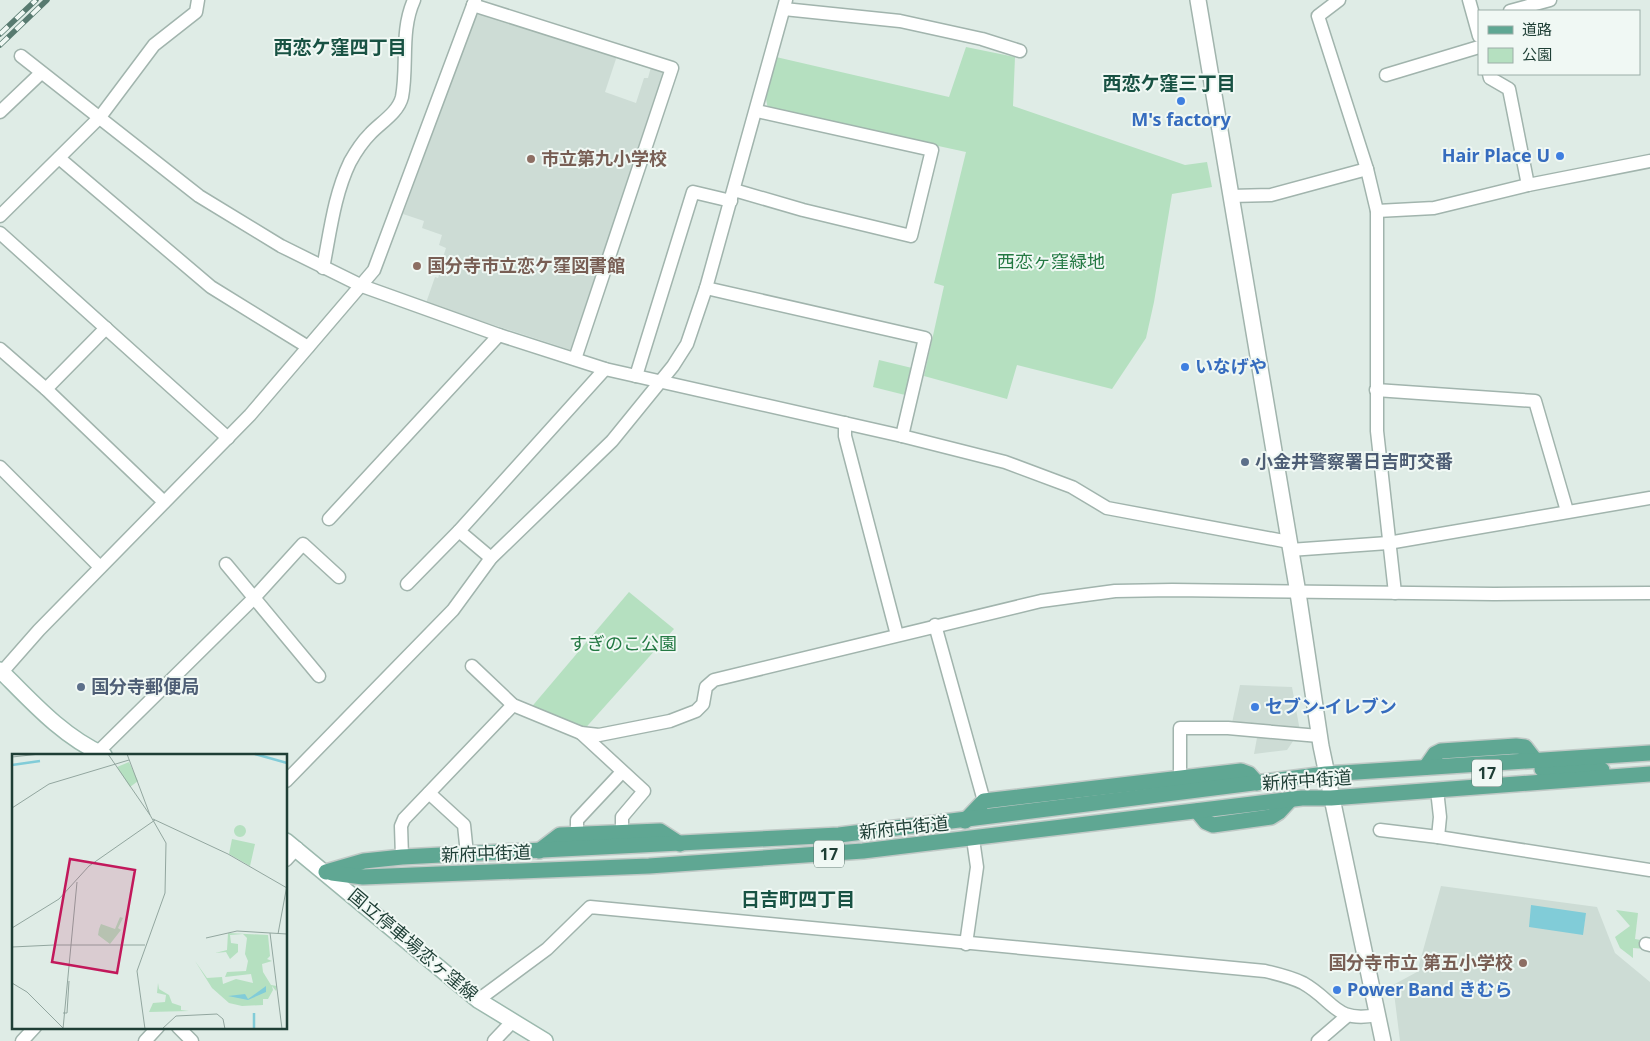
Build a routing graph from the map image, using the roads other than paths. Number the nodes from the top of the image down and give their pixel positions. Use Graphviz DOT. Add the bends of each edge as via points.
graph roads {
  1 [pos="198,0"];
  2 [pos="414,0"];
  3 [pos="1198,0"];
  4 [pos="1339,0"];
  5 [pos="1469,0"];
  6 [pos="1550,0"];
  7 [pos="474,2"];
  8 [pos="785,4"];
  9 [pos="1514,10"];
  10 [pos="1476,21"];
  11 [pos="1478,47"];
  12 [pos="1020,51"];
  13 [pos="20,56"];
  14 [pos="41,73"];
  15 [pos="1386,75"];
  16 [pos="1489,75"];
  17 [pos="757,111"];
  18 [pos="0,112"];
  19 [pos="100,117"];
  20 [pos="59,158"];
  21 [pos="1650,161"];
  22 [pos="1367,169"];
  23 [pos="1528,185"];
  24 [pos="732,196"];
  25 [pos="1231,196"];
  26 [pos="1377,211"];
  27 [pos="0,216"];
  28 [pos="0,233"];
  29 [pos="323,268"];
  30 [pos="362,286"];
  31 [pos="706,288"];
  32 [pos="106,328"];
  33 [pos="499,335"];
  34 [pos="308,346"];
  35 [pos="0,349"];
  36 [pos="575,359"];
  37 [pos="606,368"];
  38 [pos="636,376"];
  39 [pos="661,383"];
  40 [pos="46,389"];
  41 [pos="1376,390"];
  42 [pos="845,423"];
  43 [pos="902,436"];
  44 [pos="228,438"];
  45 [pos="0,467"];
  46 [pos="1650,498"];
  47 [pos="164,502"];
  48 [pos="1567,512"];
  49 [pos="329,519"];
  50 [pos="459,531"];
  51 [pos="1388,543"];
  52 [pos="1290,546"];
  53 [pos="492,558"];
  54 [pos="226,564"];
  55 [pos="100,568"];
  56 [pos="339,577"];
  57 [pos="407,584"];
  58 [pos="1298,593"];
  59 [pos="1395,593"];
  60 [pos="1650,593"];
  61 [pos="253,600"];
  62 [pos="936,625"];
  63 [pos="897,635"];
  64 [pos="472,666"];
  65 [pos="1,671"];
  66 [pos="320,676"];
  67 [pos="513,705"];
  68 [pos="581,734"];
  69 [pos="1319,736"];
  70 [pos="1650,752"];
  71 [pos="101,754"];
  72 [pos="622,772"];
  73 [pos="1650,773"];
  74 [pos="1326,774"];
  75 [pos="1180,778"];
  76 [pos="288,779"];
  77 [pos="1257,783"];
  78 [pos="1437,790"];
  79 [pos="429,793"];
  80 [pos="1331,798"];
  81 [pos="984,802"];
  82 [pos="965,821"];
  83 [pos="1380,830"];
  84 [pos="622,832"];
  85 [pos="577,834"];
  86 [pos="1438,837"];
  87 [pos="973,839"];
  88 [pos="292,844"];
  89 [pos="680,844"];
  90 [pos="539,851"];
  91 [pos="467,854"];
  92 [pos="402,857"];
  93 [pos="1650,870"];
  94 [pos="326,872"];
  95 [pos="966,944"];
  96 [pos="478,1000"];
  97 [pos="1377,1015"];
  98 [pos="1347,1016"];
  99 [pos="512,1022"];
  100 [pos="34,1028"];
  101 [pos="157,1028"];
  102 [pos="179,1028"];
  103 [pos="22,1041"];
  104 [pos="146,1041"];
  105 [pos="192,1041"];
  106 [pos="494,1041"];
  107 [pos="545,1041"];
  108 [pos="1318,1041"];
  109 [pos="1383,1041"];
  1 -- 19 [label="street" via="196,12 154,44"];
  2 -- 29 [label="street" via="404,43 402,99 391,115 369,135 351,161 337,196"];
  3 -- 25 [label="street"];
  4 -- 22 [label="street" via="1318,16"];
  5 -- 10 [label="street"];
  6 -- 9 [label="street"];
  7 -- 30 [label="street" via="374,270"];
  7 -- 36 [label="street" via="672,68"];
  8 -- 12 [label="street" via="900,21 982,38"];
  8 -- 17 [label="street"];
  11 -- 15 [label="street"];
  13 -- 14 [label="street"];
  14 -- 18 [label="street"];
  14 -- 19 [label="street"];
  16 -- 23 [label="street" via="1509,89"];
  17 -- 24 [label="street"];
  17 -- 24 [label="street" via="932,150 911,236"];
  19 -- 20 [label="street"];
  19 -- 29 [label="street" via="199,196"];
  20 -- 27 [label="street"];
  20 -- 34 [label="street" via="212,287"];
  21 -- 23 [label="street"];
  22 -- 25 [label="street" via="1272,196"];
  22 -- 26 [label="street"];
  23 -- 26 [label="street" via="1434,208"];
  24 -- 31 [label="street"];
  24 -- 38 [label="street" via="694,192"];
  25 -- 52 [label="street"];
  26 -- 41 [label="street"];
  28 -- 32 [label="street"];
  29 -- 30 [label="street"];
  30 -- 33 [label="street"];
  30 -- 34 [label="street"];
  31 -- 39 [label="street" via="687,344"];
  31 -- 43 [label="street" via="926,338"];
  32 -- 40 [label="street"];
  32 -- 44 [label="street"];
  33 -- 36 [label="street"];
  33 -- 49 [label="street"];
  34 -- 44 [label="street"];
  35 -- 40 [label="street"];
  36 -- 37 [label="street"];
  37 -- 38 [label="street"];
  37 -- 50 [label="street"];
  38 -- 39 [label="street"];
  39 -- 42 [label="street"];
  39 -- 53 [label="street" via="612,441"];
  40 -- 47 [label="street"];
  41 -- 48 [label="street" via="1535,402"];
  41 -- 51 [label="street"];
  42 -- 43 [label="street"];
  42 -- 63 [label="street" via="845,436"];
  43 -- 52 [label="street" via="1005,462 1072,487 1106,508"];
  44 -- 47 [label="street"];
  45 -- 55 [label="street"];
  46 -- 48 [label="street"];
  47 -- 55 [label="street"];
  48 -- 51 [label="street"];
  50 -- 53 [label="street"];
  50 -- 57 [label="street"];
  51 -- 52 [label="street"];
  51 -- 59 [label="street"];
  52 -- 58 [label="street"];
  53 -- 76 [label="street" via="453,610"];
  54 -- 61 [label="street"];
  55 -- 65 [label="street"];
  56 -- 61 [label="street" via="303,544"];
  58 -- 59 [label="street"];
  58 -- 62 [label="street" via="1115,591 1041,601"];
  58 -- 69 [label="street"];
  59 -- 60 [label="street"];
  61 -- 66 [label="street"];
  61 -- 71 [label="street"];
  62 -- 63 [label="street"];
  62 -- 81 [label="street"];
  63 -- 68 [label="street" via="714,680 706,687 703,704 696,711 670,721 613,733"];
  64 -- 67 [label="street"];
  65 -- 71 [label="street" via="53,722"];
  67 -- 68 [label="street"];
  67 -- 79 [label="street"];
  68 -- 72 [label="street"];
  69 -- 74 [label="street"];
  69 -- 75 [label="street" via="1228,728 1180,728"];
  70 -- 74 [label="main road, 新府中街道 / 17"];
  72 -- 84 [label="street" via="644,791 622,817"];
  72 -- 85 [label="street" via="577,820"];
  73 -- 74 [label="main road, 新府中街道 / 17" via="1548,769 1345,783"];
  73 -- 78 [label="main road, 新府中街道 / 17"];
  74 -- 77 [label="main road, 新府中街道 / 17"];
  74 -- 80 [label="street"];
  75 -- 77 [label="main road" via="1241,771"];
  75 -- 81 [label="main road"];
  77 -- 82 [label="main road, 新府中街道 / 17"];
  78 -- 80 [label="main road, 新府中街道 / 17"];
  78 -- 86 [label="street"];
  79 -- 91 [label="street" via="464,825"];
  79 -- 92 [label="street" via="401,826"];
  80 -- 87 [label="main road, 新府中街道 / 17" via="1291,799"];
  80 -- 97 [label="street"];
  81 -- 82 [label="main road"];
  82 -- 89 [label="main road, 新府中街道 / 17" via="839,835"];
  83 -- 86 [label="street"];
  84 -- 85 [label="main road"];
  84 -- 89 [label="main road" via="660,831"];
  85 -- 90 [label="main road" via="560,835"];
  86 -- 93 [label="street"];
  87 -- 94 [label="main road, 新府中街道 / 17" via="817,855 649,866 363,877"];
  87 -- 95 [label="street" via="977,867"];
  88 -- 94 [label="street, 国立停車場恋ヶ窪線"];
  89 -- 90 [label="main road, 新府中街道 / 17"];
  90 -- 91 [label="main road, 新府中街道 / 17"];
  91 -- 92 [label="main road, 新府中街道 / 17"];
  92 -- 94 [label="main road, 新府中街道 / 17" via="364,861"];
  94 -- 96 [label="street, 国立停車場恋ヶ窪線"];
  95 -- 96 [label="street" via="590,907 547,949"];
  95 -- 98 [label="street" via="1265,971 1304,984"];
  96 -- 99 [label="street, 国立停車場恋ヶ窪線"];
  97 -- 98 [label="street"];
  97 -- 109 [label="street"];
  98 -- 108 [label="street"];
  99 -- 106 [label="street"];
  99 -- 107 [label="street, 国立停車場恋ヶ窪線"];
  100 -- 103 [label="street"];
  101 -- 104 [label="street"];
  102 -- 105 [label="street"];
}
